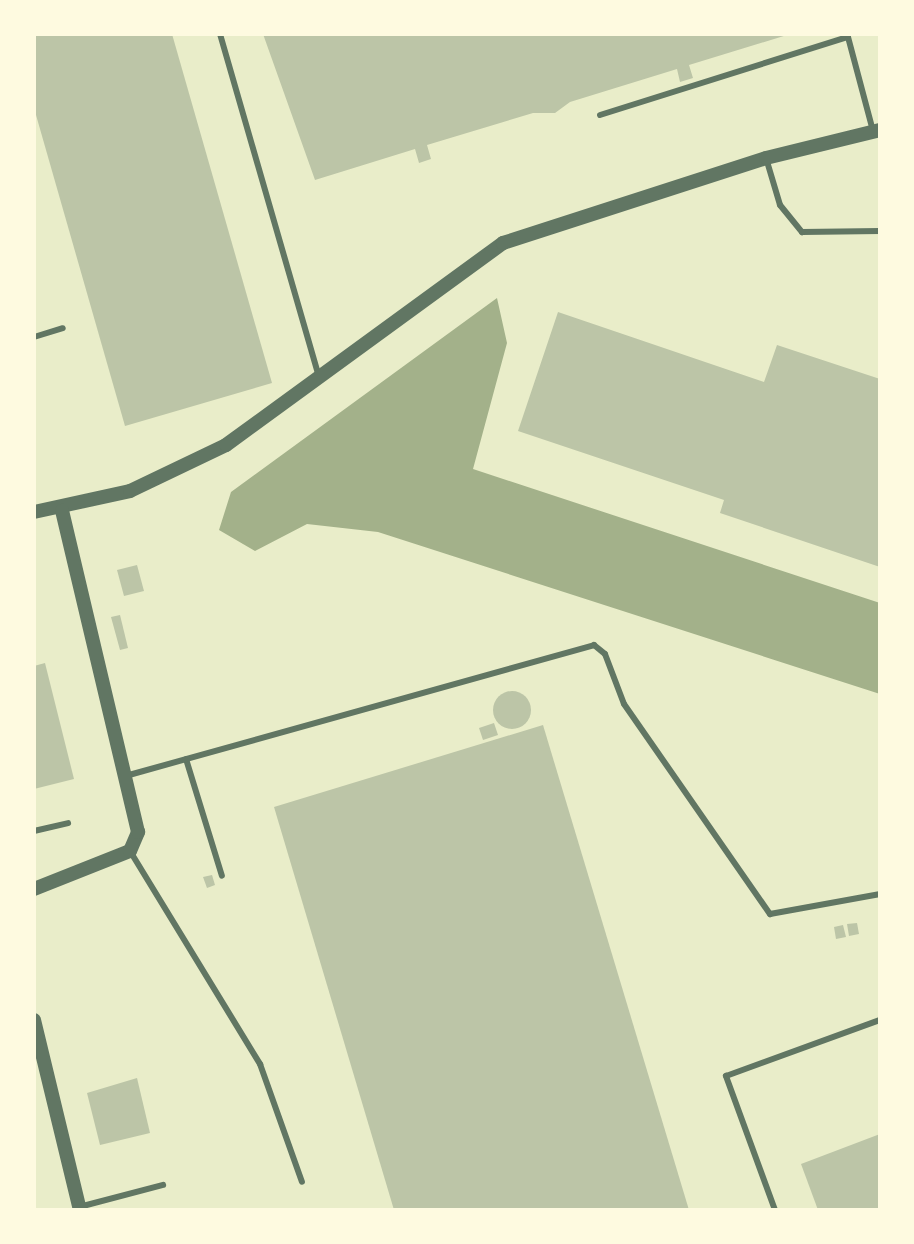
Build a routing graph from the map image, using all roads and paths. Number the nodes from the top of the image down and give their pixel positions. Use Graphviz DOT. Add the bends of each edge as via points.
graph roads {
  1 [pos="220,34"];
  2 [pos="600,115"];
  3 [pos="876,131"];
  4 [pos="766,158"];
  5 [pos="880,231"];
  6 [pos="63,328"];
  7 [pos="34,337"];
  8 [pos="320,382"];
  9 [pos="62,511"];
  10 [pos="34,512"];
  11 [pos="186,759"];
  12 [pos="129,775"];
  13 [pos="68,823"];
  14 [pos="34,831"];
  15 [pos="130,851"];
  16 [pos="222,876"];
  17 [pos="34,889"];
  18 [pos="880,894"];
  19 [pos="34,1020"];
  20 [pos="880,1020"];
  21 [pos="302,1182"];
  22 [pos="163,1185"];
  23 [pos="79,1208"];
  24 [pos="775,1210"];
  1 -- 8 [label="lane"];
  2 -- 3 [label="lane" via="848,37"];
  3 -- 4 [label="street"];
  4 -- 5 [label="lane" via="780,205 802,232"];
  4 -- 8 [label="street" via="503,243"];
  6 -- 7 [label="lane"];
  8 -- 9 [label="street" via="226,445 130,491"];
  9 -- 10 [label="street"];
  9 -- 12 [label="street"];
  11 -- 12 [label="lane"];
  11 -- 16 [label="lane"];
  11 -- 18 [label="lane" via="594,645 605,654 624,704 770,914"];
  12 -- 15 [label="street" via="138,832"];
  13 -- 14 [label="lane"];
  15 -- 17 [label="street"];
  15 -- 21 [label="lane" via="260,1064"];
  19 -- 23 [label="street"];
  20 -- 24 [label="lane" via="726,1076"];
  22 -- 23 [label="lane"];
}
